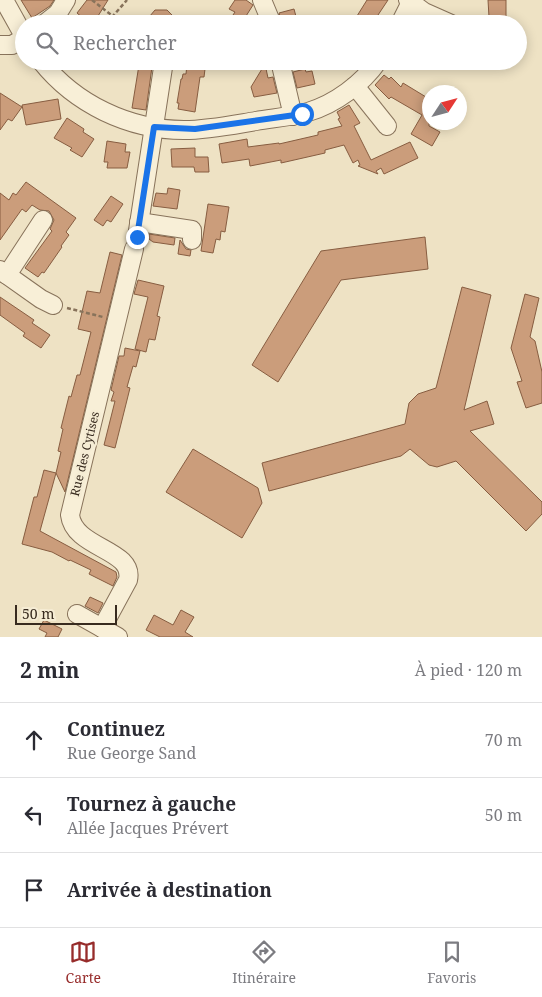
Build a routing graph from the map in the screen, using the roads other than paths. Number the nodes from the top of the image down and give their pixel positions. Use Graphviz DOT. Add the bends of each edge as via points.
graph roads {
  1 [pos="4,0"];
  2 [pos="66,0"];
  3 [pos="262,0"];
  4 [pos="411,1"];
  5 [pos="55,15"];
  6 [pos="268,15"];
  7 [pos="404,15"];
  8 [pos="431,15"];
  9 [pos="15,20"];
  10 [pos="15,42"];
  11 [pos="0,45"];
  12 [pos="50,70"];
  13 [pos="163,70"];
  14 [pos="282,70"];
  15 [pos="370,70"];
  16 [pos="355,86"];
  17 [pos="293,116"];
  18 [pos="387,126"];
  19 [pos="154,127"];
  20 [pos="44,220"];
  21 [pos="137,236"];
  22 [pos="192,240"];
  23 [pos="3,272"];
  24 [pos="53,305"];
  25 [pos="77,614"];
  26 [pos="110,633"];
  1 -- 9 [label="street"];
  2 -- 5 [label="street"];
  3 -- 6 [label="street"];
  4 -- 7 [label="street"];
  4 -- 8 [label="street"];
  10 -- 11 [label="street"];
  12 -- 19 [label="street" via="65,86 91,104 117,117"];
  13 -- 19 [label="street, Rue des Cytises"];
  14 -- 17 [label="street"];
  15 -- 16 [label="street"];
  16 -- 17 [label="street" via="336,99"];
  16 -- 18 [label="street"];
  17 -- 19 [label="street" via="195,129"];
  19 -- 21 [label="street, Rue des Cytises"];
  20 -- 23 [label="street"];
  21 -- 22 [label="street" via="192,230"];
  21 -- 26 [label="street, Rue des Cytises" via="70,515 76,532 121,560 129,572"];
  23 -- 24 [label="street"];
  25 -- 26 [label="street"];
}
